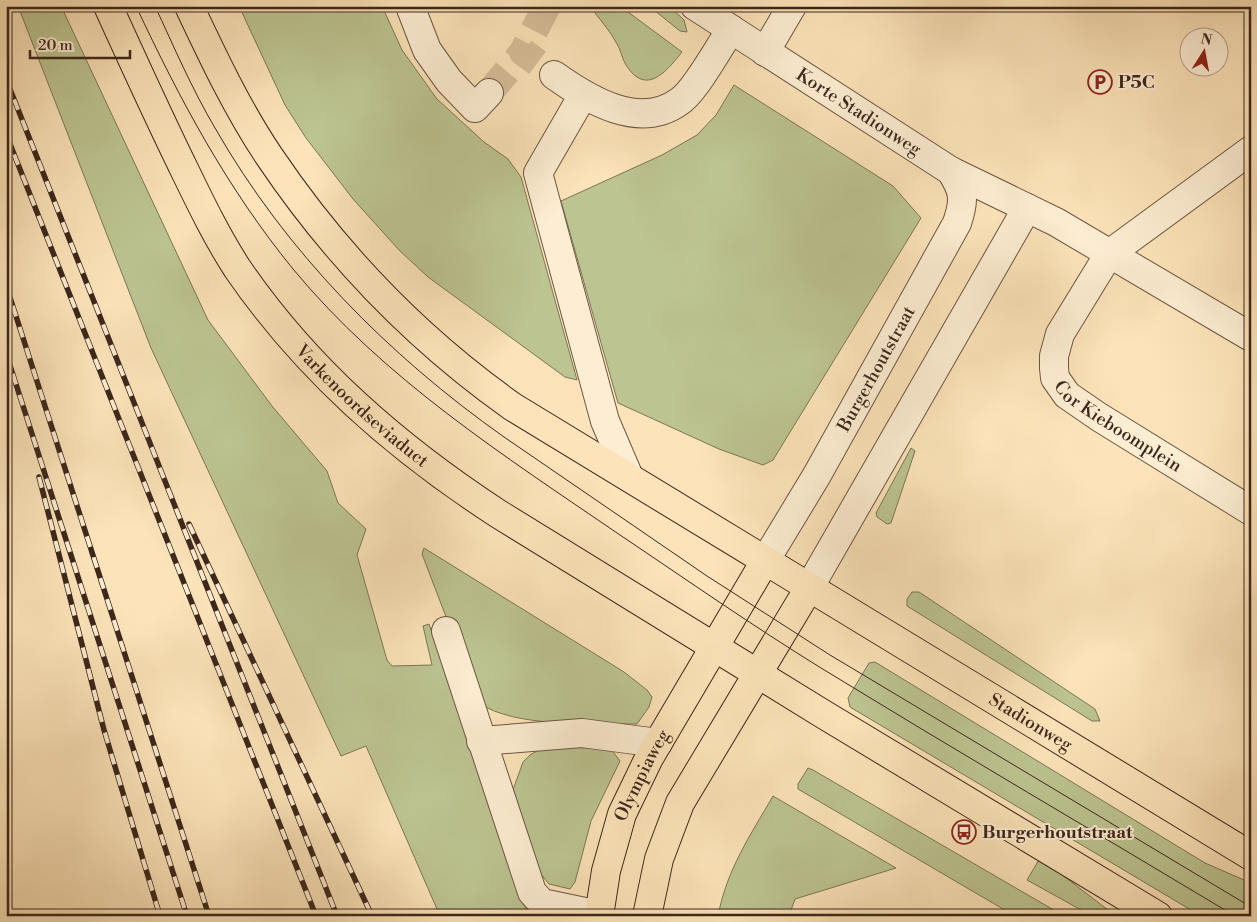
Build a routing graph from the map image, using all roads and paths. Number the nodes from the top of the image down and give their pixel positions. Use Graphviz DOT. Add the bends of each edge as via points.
graph roads {
  1 [pos="108,6"];
  2 [pos="189,6"];
  3 [pos="410,6"];
  4 [pos="695,6"];
  5 [pos="792,6"];
  6 [pos="731,29"];
  7 [pos="765,52"];
  8 [pos="554,75"];
  9 [pos="489,93"];
  10 [pos="583,95"];
  11 [pos="1251,150"];
  12 [pos="951,171"];
  13 [pos="1027,208"];
  14 [pos="1109,254"];
  15 [pos="1251,338"];
  16 [pos="629,476"];
  17 [pos="1251,511"];
  18 [pos="765,561"];
  19 [pos="809,588"];
  20 [pos="446,631"];
  21 [pos="716,648"];
  22 [pos="757,674"];
  23 [pos="481,741"];
  24 [pos="658,743"];
  25 [pos="1251,856"];
  26 [pos="599,915"];
  27 [pos="647,916"];
  28 [pos="1158,916"];
  1 -- 21 [label="main road, Varkenoordseviaduct" via="212,226 265,305 320,371 398,443 448,481"];
  2 -- 16 [label="main road" via="269,157 367,280 400,315 474,379 513,407"];
  3 -- 9 [label="street" via="427,50 449,81 474,108"];
  4 -- 6 [label="street, Korte Stadionweg"];
  5 -- 7 [label="street"];
  6 -- 7 [label="street, Korte Stadionweg"];
  6 -- 10 [label="street" via="682,101 660,112 628,113"];
  7 -- 12 [label="street, Korte Stadionweg"];
  8 -- 10 [label="street"];
  10 -- 16 [label="street" via="538,173 605,421"];
  11 -- 14 [label="street"];
  12 -- 13 [label="street, Korte Stadionweg"];
  12 -- 18 [label="street, Burgerhoutstraat" via="962,189 963,206 957,223 817,475"];
  13 -- 14 [label="street"];
  13 -- 19 [label="street"];
  14 -- 15 [label="street"];
  14 -- 17 [label="street, Cor Kieboomplein" via="1060,334 1054,356 1055,378 1068,395 1099,417"];
  16 -- 18 [label="main road"];
  18 -- 19 [label="main road"];
  18 -- 21 [label="main road, Olympiaweg"];
  19 -- 22 [label="main road"];
  19 -- 25 [label="main road, Stadionweg"];
  20 -- 23 [label="street"];
  21 -- 22 [label="main road, Varkenoordseviaduct"];
  21 -- 24 [label="main road, Olympiaweg"];
  22 -- 27 [label="main road" via="680,803 659,859"];
  22 -- 28 [label="main road"];
  23 -- 24 [label="street" via="582,733"];
  23 -- 26 [label="street" via="532,892 542,902"];
  24 -- 26 [label="main road, Olympiaweg" via="622,814 606,871"];
}
